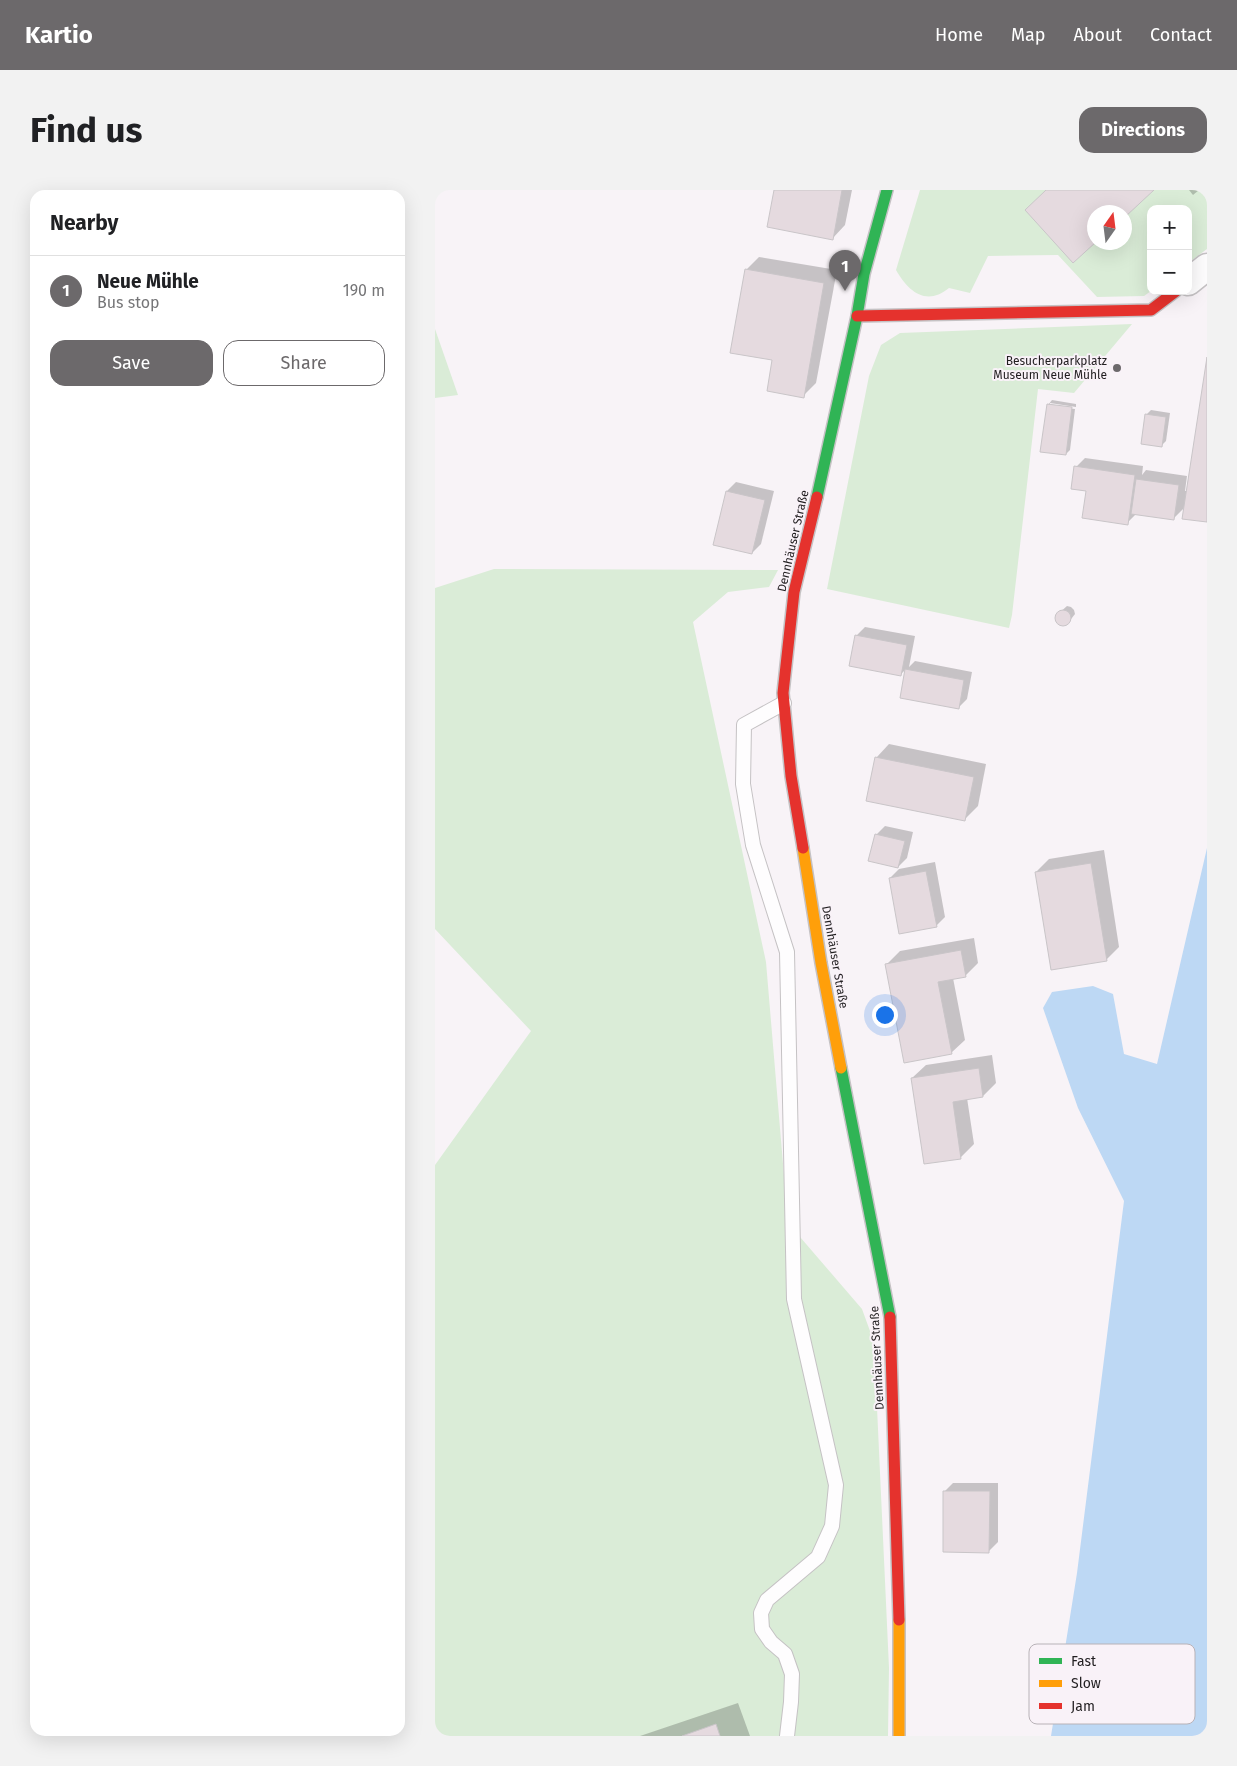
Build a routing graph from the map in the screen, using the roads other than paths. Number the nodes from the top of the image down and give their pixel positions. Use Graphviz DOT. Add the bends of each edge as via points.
graph roads {
  1 [pos="887,190"];
  2 [pos="1207,267"];
  3 [pos="1192,279"];
  4 [pos="1171,295"];
  5 [pos="857,316"];
  6 [pos="784,703"];
  7 [pos="787,1736"];
  8 [pos="899,1736"];
  1 -- 5 [label="street, Dennhäuser Straße"];
  2 -- 3 [label="street"];
  4 -- 5 [label="street" via="1151,310"];
  5 -- 6 [label="street, Dennhäuser Straße" via="794,592"];
  6 -- 7 [label="lane" via="744,725 743,784 753,844 787,952 794,1299 836,1485 833,1526 818,1558 767,1600 761,1612 762,1629 785,1654 792,1674"];
  6 -- 8 [label="street, Dennhäuser Straße" via="791,776 821,963 890,1310"];
}
